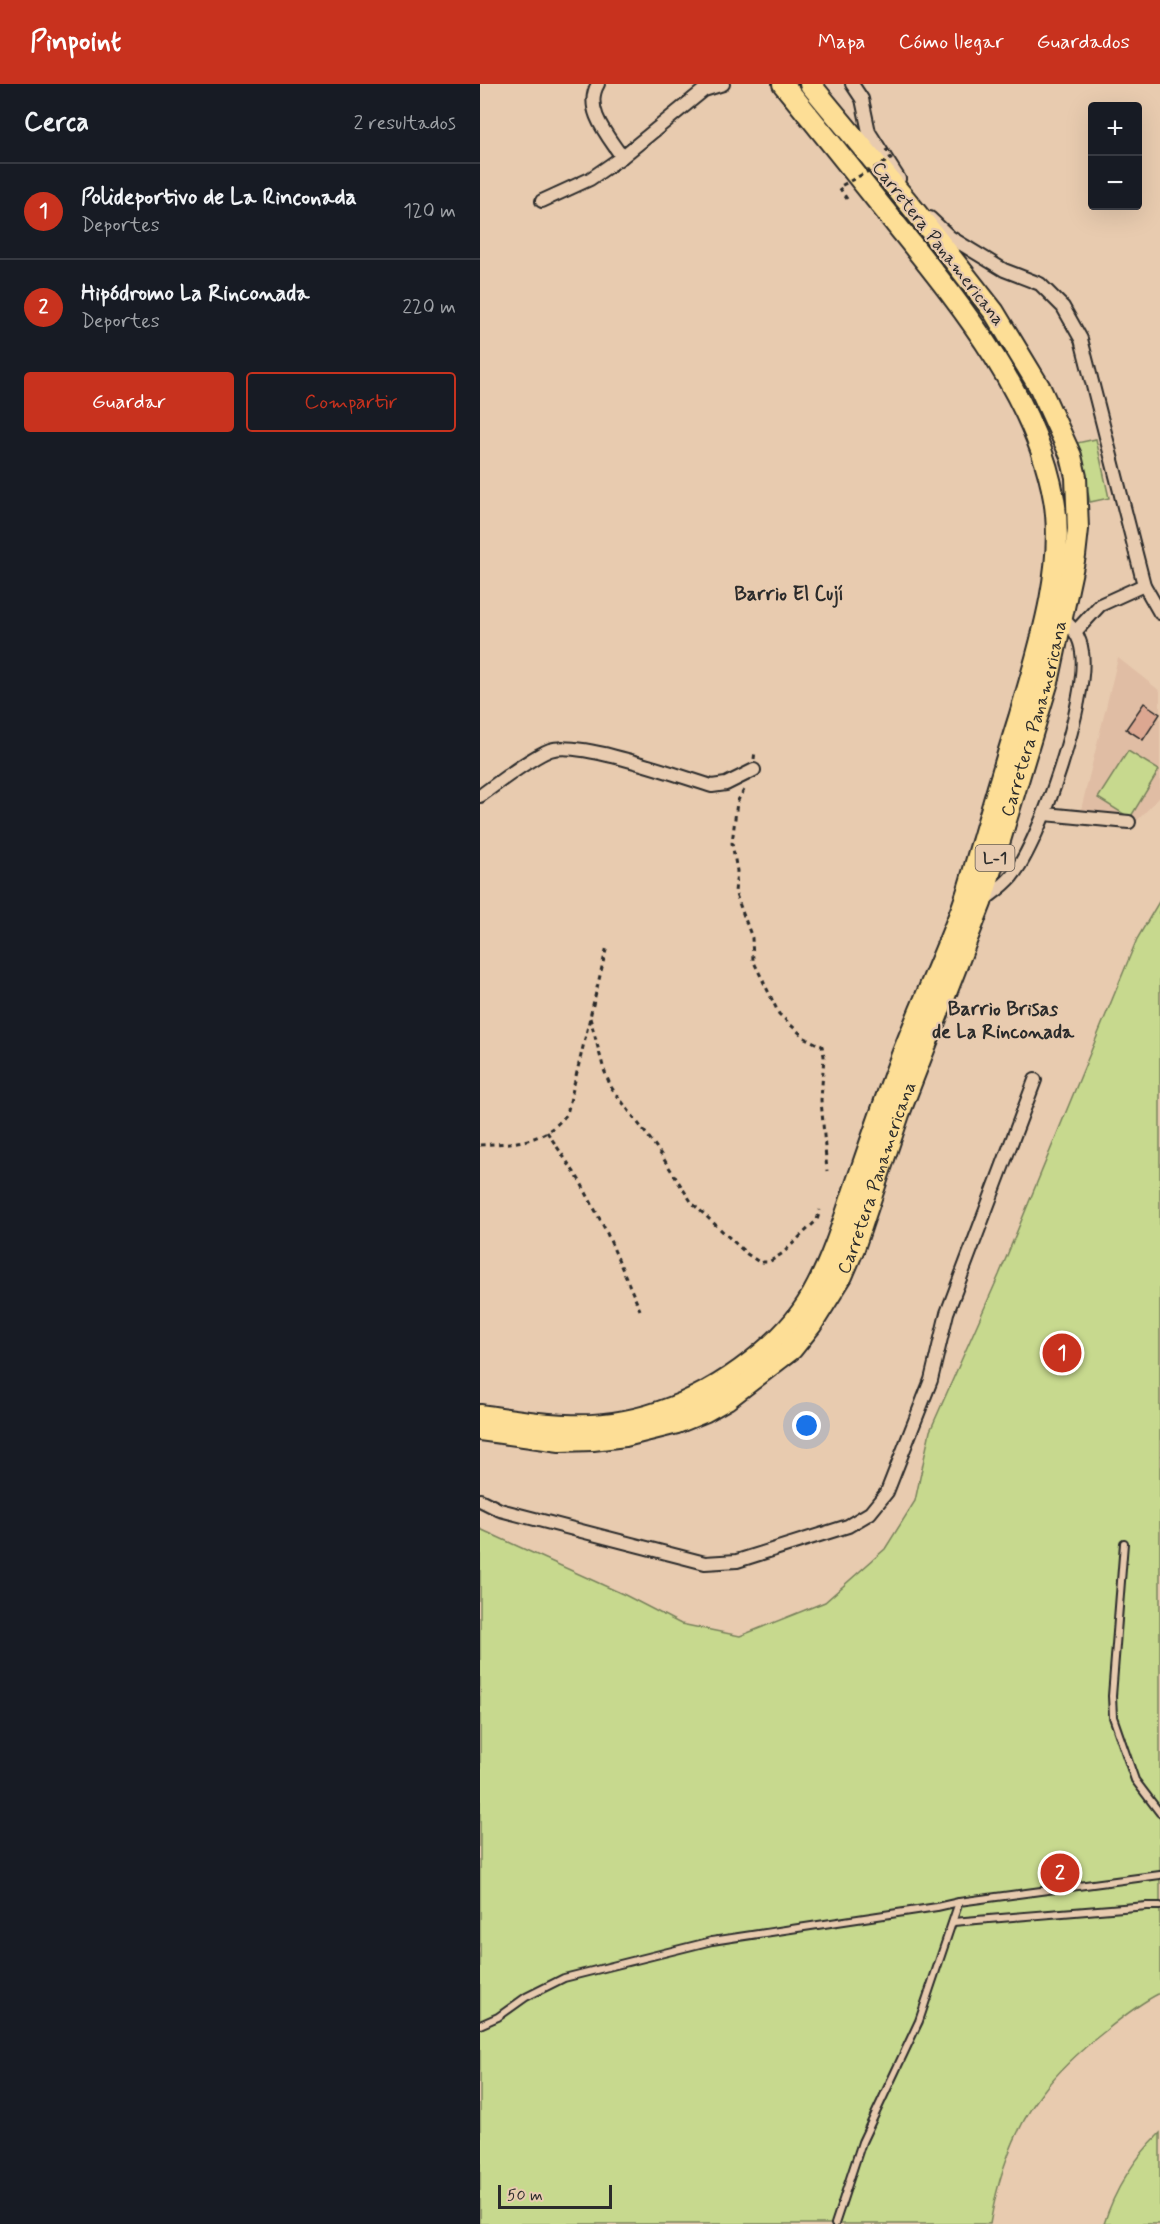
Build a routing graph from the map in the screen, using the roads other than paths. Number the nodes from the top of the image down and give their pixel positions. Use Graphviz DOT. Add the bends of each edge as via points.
graph roads {
  1 [pos="598,84"];
  2 [pos="723,84"];
  3 [pos="783,84"];
  4 [pos="810,84"];
  5 [pos="852,84"];
  6 [pos="698,87"];
  7 [pos="863,137"];
  8 [pos="622,157"];
  9 [pos="542,201"];
  10 [pos="1144,585"];
  11 [pos="1160,613"];
  12 [pos="1069,624"];
  13 [pos="754,770"];
  14 [pos="480,795"];
  15 [pos="1045,814"];
  16 [pos="1129,822"];
  17 [pos="981,903"];
  18 [pos="1035,1080"];
  19 [pos="480,1415"];
  20 [pos="480,1430"];
  21 [pos="480,1500"];
  22 [pos="1124,1543"];
  23 [pos="1160,1813"];
  24 [pos="1160,1875"];
  25 [pos="960,1902"];
  26 [pos="1160,1906"];
  27 [pos="953,1922"];
  28 [pos="480,2025"];
  29 [pos="835,2224"];
  1 -- 8 [label="street" via="592,105"];
  2 -- 6 [label="street"];
  3 -- 19 [label="main road, Carretera Panamericana / L-1" via="944,285 987,345 1016,395 1045,459 1055,503 1056,550 1050,603 964,904 898,1067 840,1235 803,1309 761,1354 721,1383 675,1408 597,1425"];
  4 -- 7 [label="main road, Carretera Panamericana / L-1"];
  5 -- 7 [label="street" via="862,99"];
  6 -- 8 [label="street"];
  7 -- 10 [label="street" via="912,201 950,237 1004,270 1040,284 1063,307 1081,339"];
  7 -- 12 [label="main road, Carretera Panamericana / L-1" via="994,312 1040,388 1071,456 1078,505"];
  8 -- 9 [label="street" via="590,179"];
  10 -- 11 [label="street"];
  10 -- 12 [label="street"];
  12 -- 15 [label="street" via="1082,651 1080,699"];
  12 -- 17 [label="main road, Carretera Panamericana / L-1"];
  13 -- 14 [label="street" via="726,784 712,786 587,750 559,748 549,750"];
  15 -- 16 [label="street"];
  15 -- 17 [label="street" via="1012,876"];
  17 -- 20 [label="main road, Carretera Panamericana / L-1" via="903,1103 854,1248 837,1284 792,1349 727,1399 704,1412 652,1430 560,1441"];
  18 -- 21 [label="street" via="947,1313 930,1380 887,1492 870,1513 848,1526 737,1561 705,1563 500,1510"];
  22 -- 23 [label="lane" via="1113,1717 1135,1780"];
  24 -- 25 [label="lane"];
  25 -- 27 [label="lane"];
  25 -- 28 [label="lane" via="712,1941 564,1978"];
  26 -- 27 [label="lane"];
  27 -- 29 [label="lane" via="919,2021 862,2142"];
}
